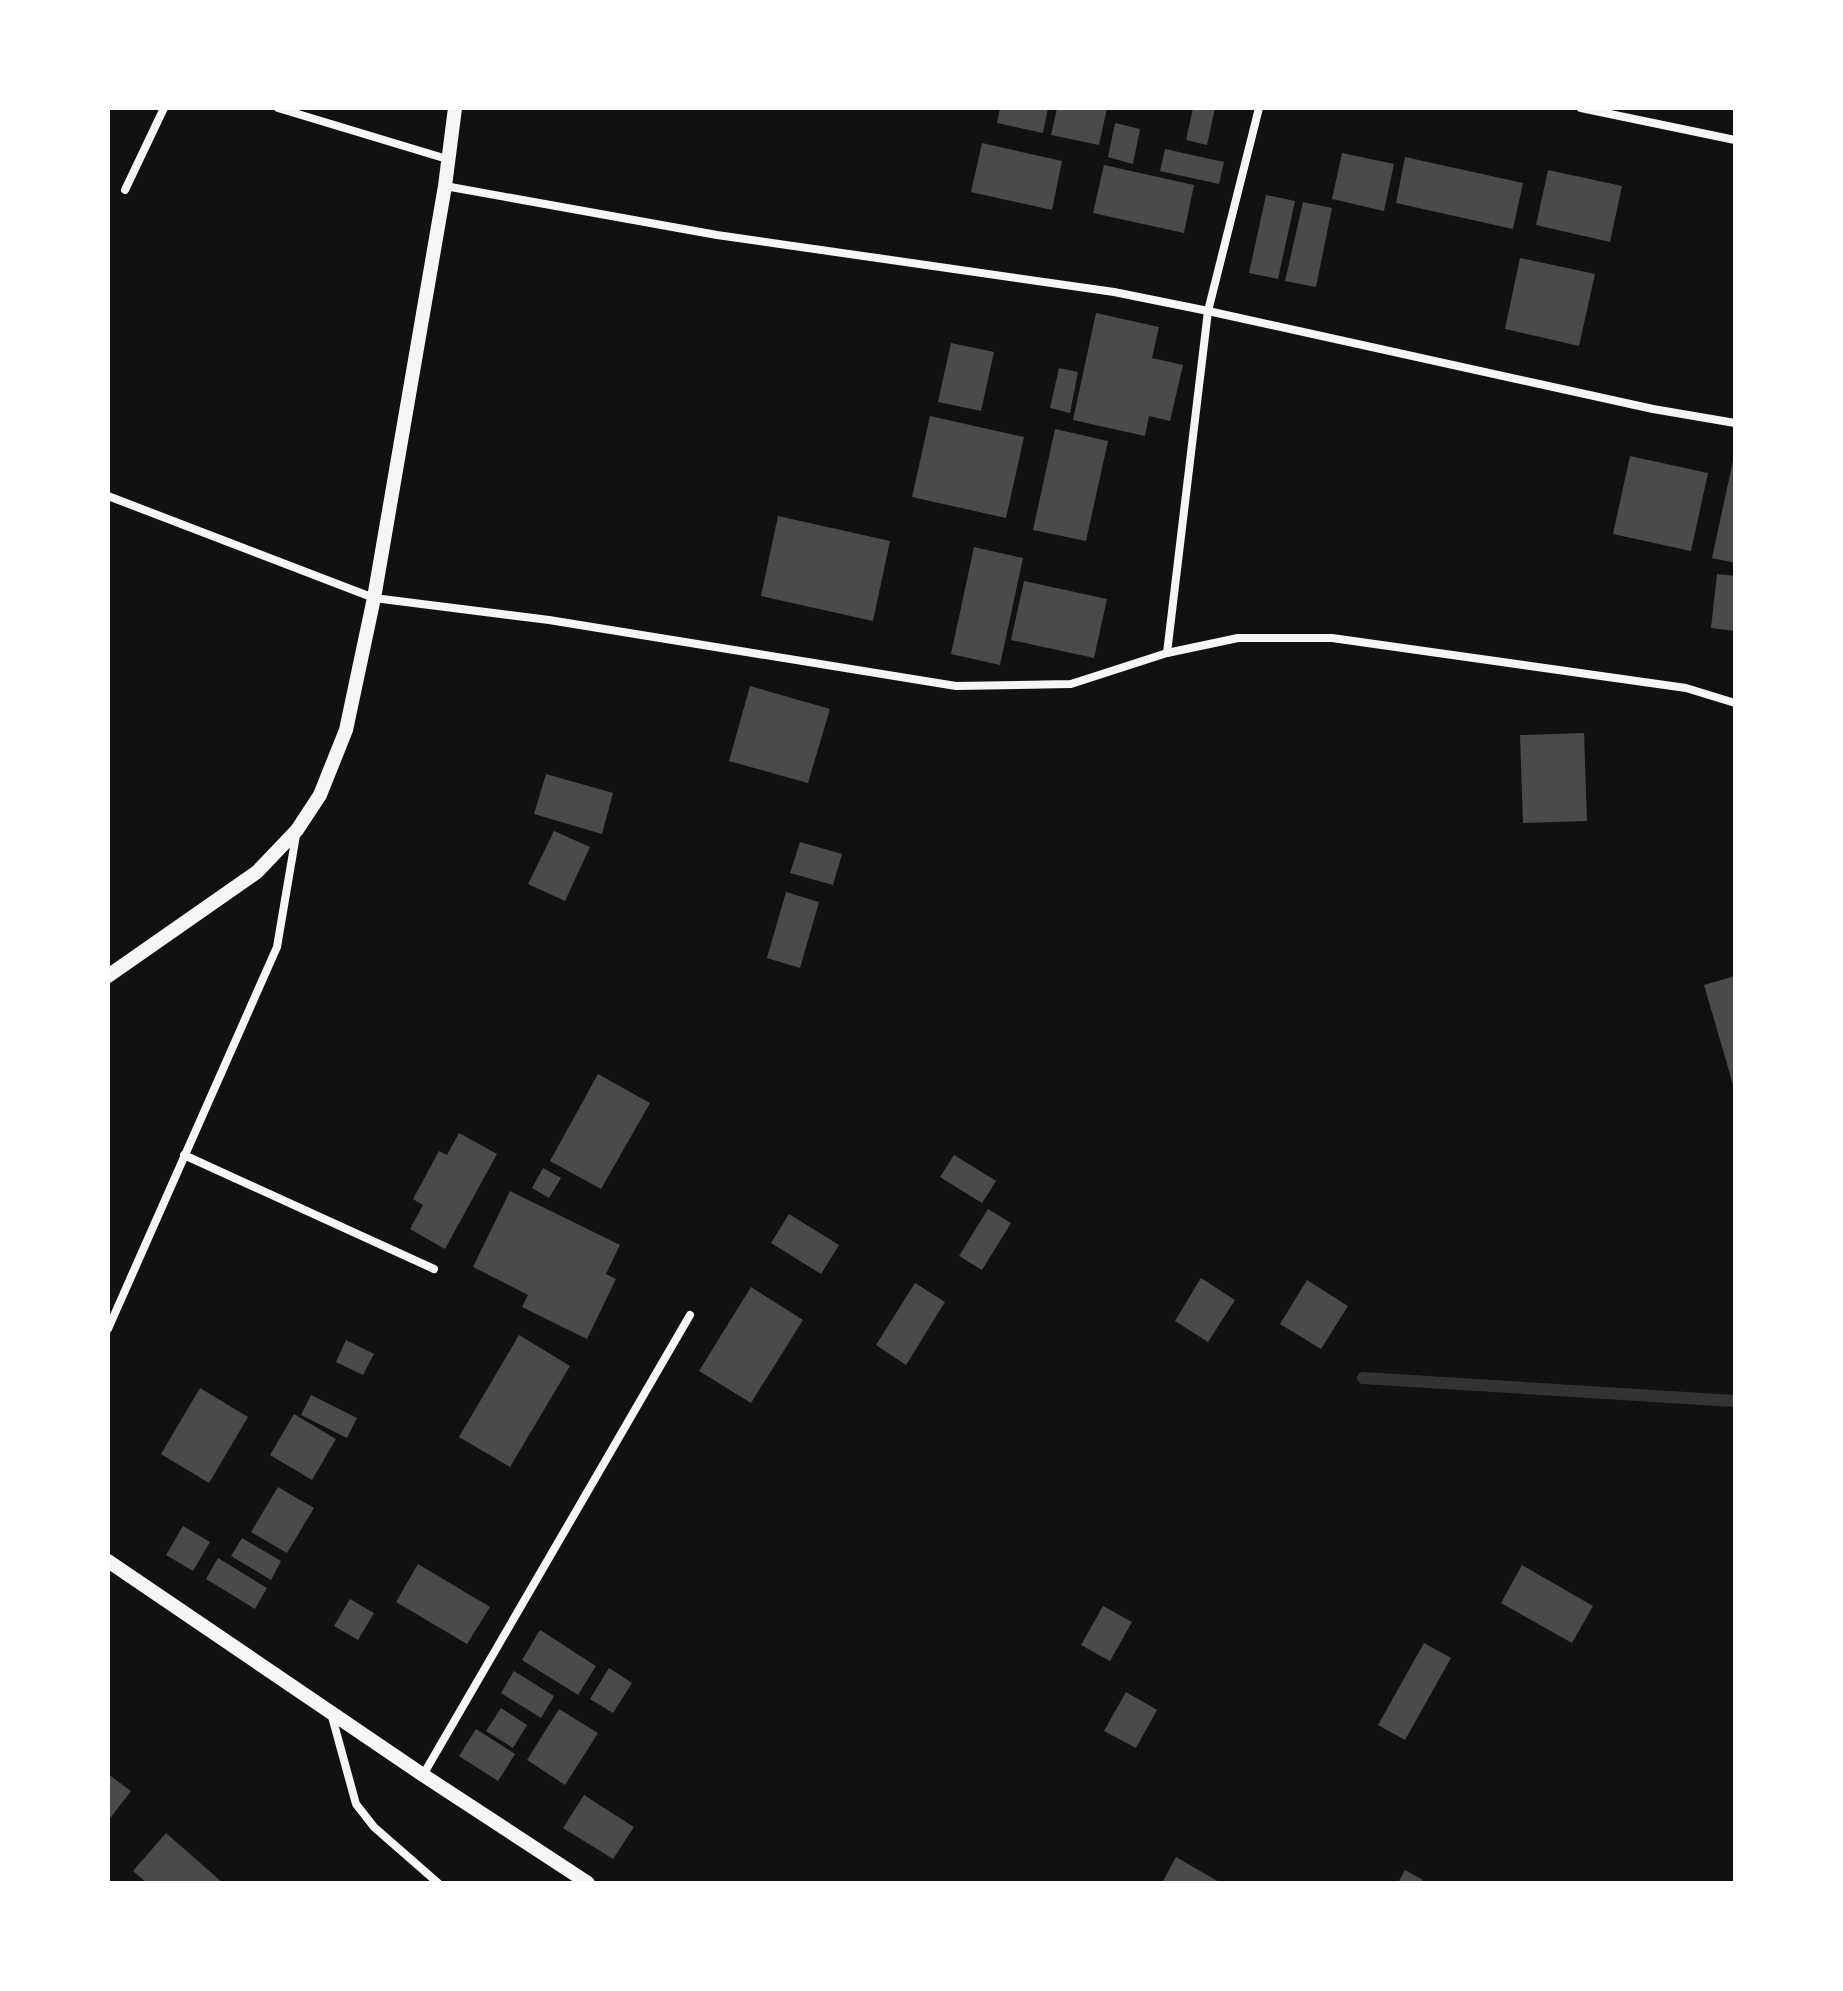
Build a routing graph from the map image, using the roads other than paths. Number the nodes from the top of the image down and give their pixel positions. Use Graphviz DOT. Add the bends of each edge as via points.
graph roads {
  1 [pos="164,108"];
  2 [pos="278,108"];
  3 [pos="455,108"];
  4 [pos="1259,108"];
  5 [pos="1581,108"];
  6 [pos="1735,140"];
  7 [pos="447,159"];
  8 [pos="445,186"];
  9 [pos="125,190"];
  10 [pos="1208,311"];
  11 [pos="1735,423"];
  12 [pos="108,496"];
  13 [pos="374,598"];
  14 [pos="1167,653"];
  15 [pos="1735,703"];
  16 [pos="297,830"];
  17 [pos="108,976"];
  18 [pos="184,1155"];
  19 [pos="434,1269"];
  20 [pos="690,1315"];
  21 [pos="108,1329"];
  22 [pos="108,1561"];
  23 [pos="331,1712"];
  24 [pos="423,1775"];
  25 [pos="438,1883"];
  26 [pos="588,1883"];
  1 -- 9 [label="street"];
  2 -- 7 [label="street"];
  3 -- 7 [label="street"];
  4 -- 10 [label="street"];
  5 -- 6 [label="street"];
  7 -- 8 [label="street"];
  8 -- 10 [label="street" via="717,235 1114,292"];
  8 -- 13 [label="street"];
  10 -- 11 [label="street"];
  10 -- 14 [label="street"];
  12 -- 13 [label="street"];
  13 -- 14 [label="street" via="549,620 956,686 1071,684"];
  13 -- 16 [label="street" via="346,730 320,795"];
  14 -- 15 [label="street" via="1238,638 1332,638 1686,688"];
  16 -- 17 [label="street" via="257,872"];
  16 -- 18 [label="street" via="277,947"];
  18 -- 19 [label="street"];
  18 -- 21 [label="street"];
  20 -- 24 [label="street"];
  22 -- 23 [label="street"];
  23 -- 24 [label="street"];
  23 -- 25 [label="street" via="356,1804 374,1827"];
  24 -- 26 [label="street"];
}
